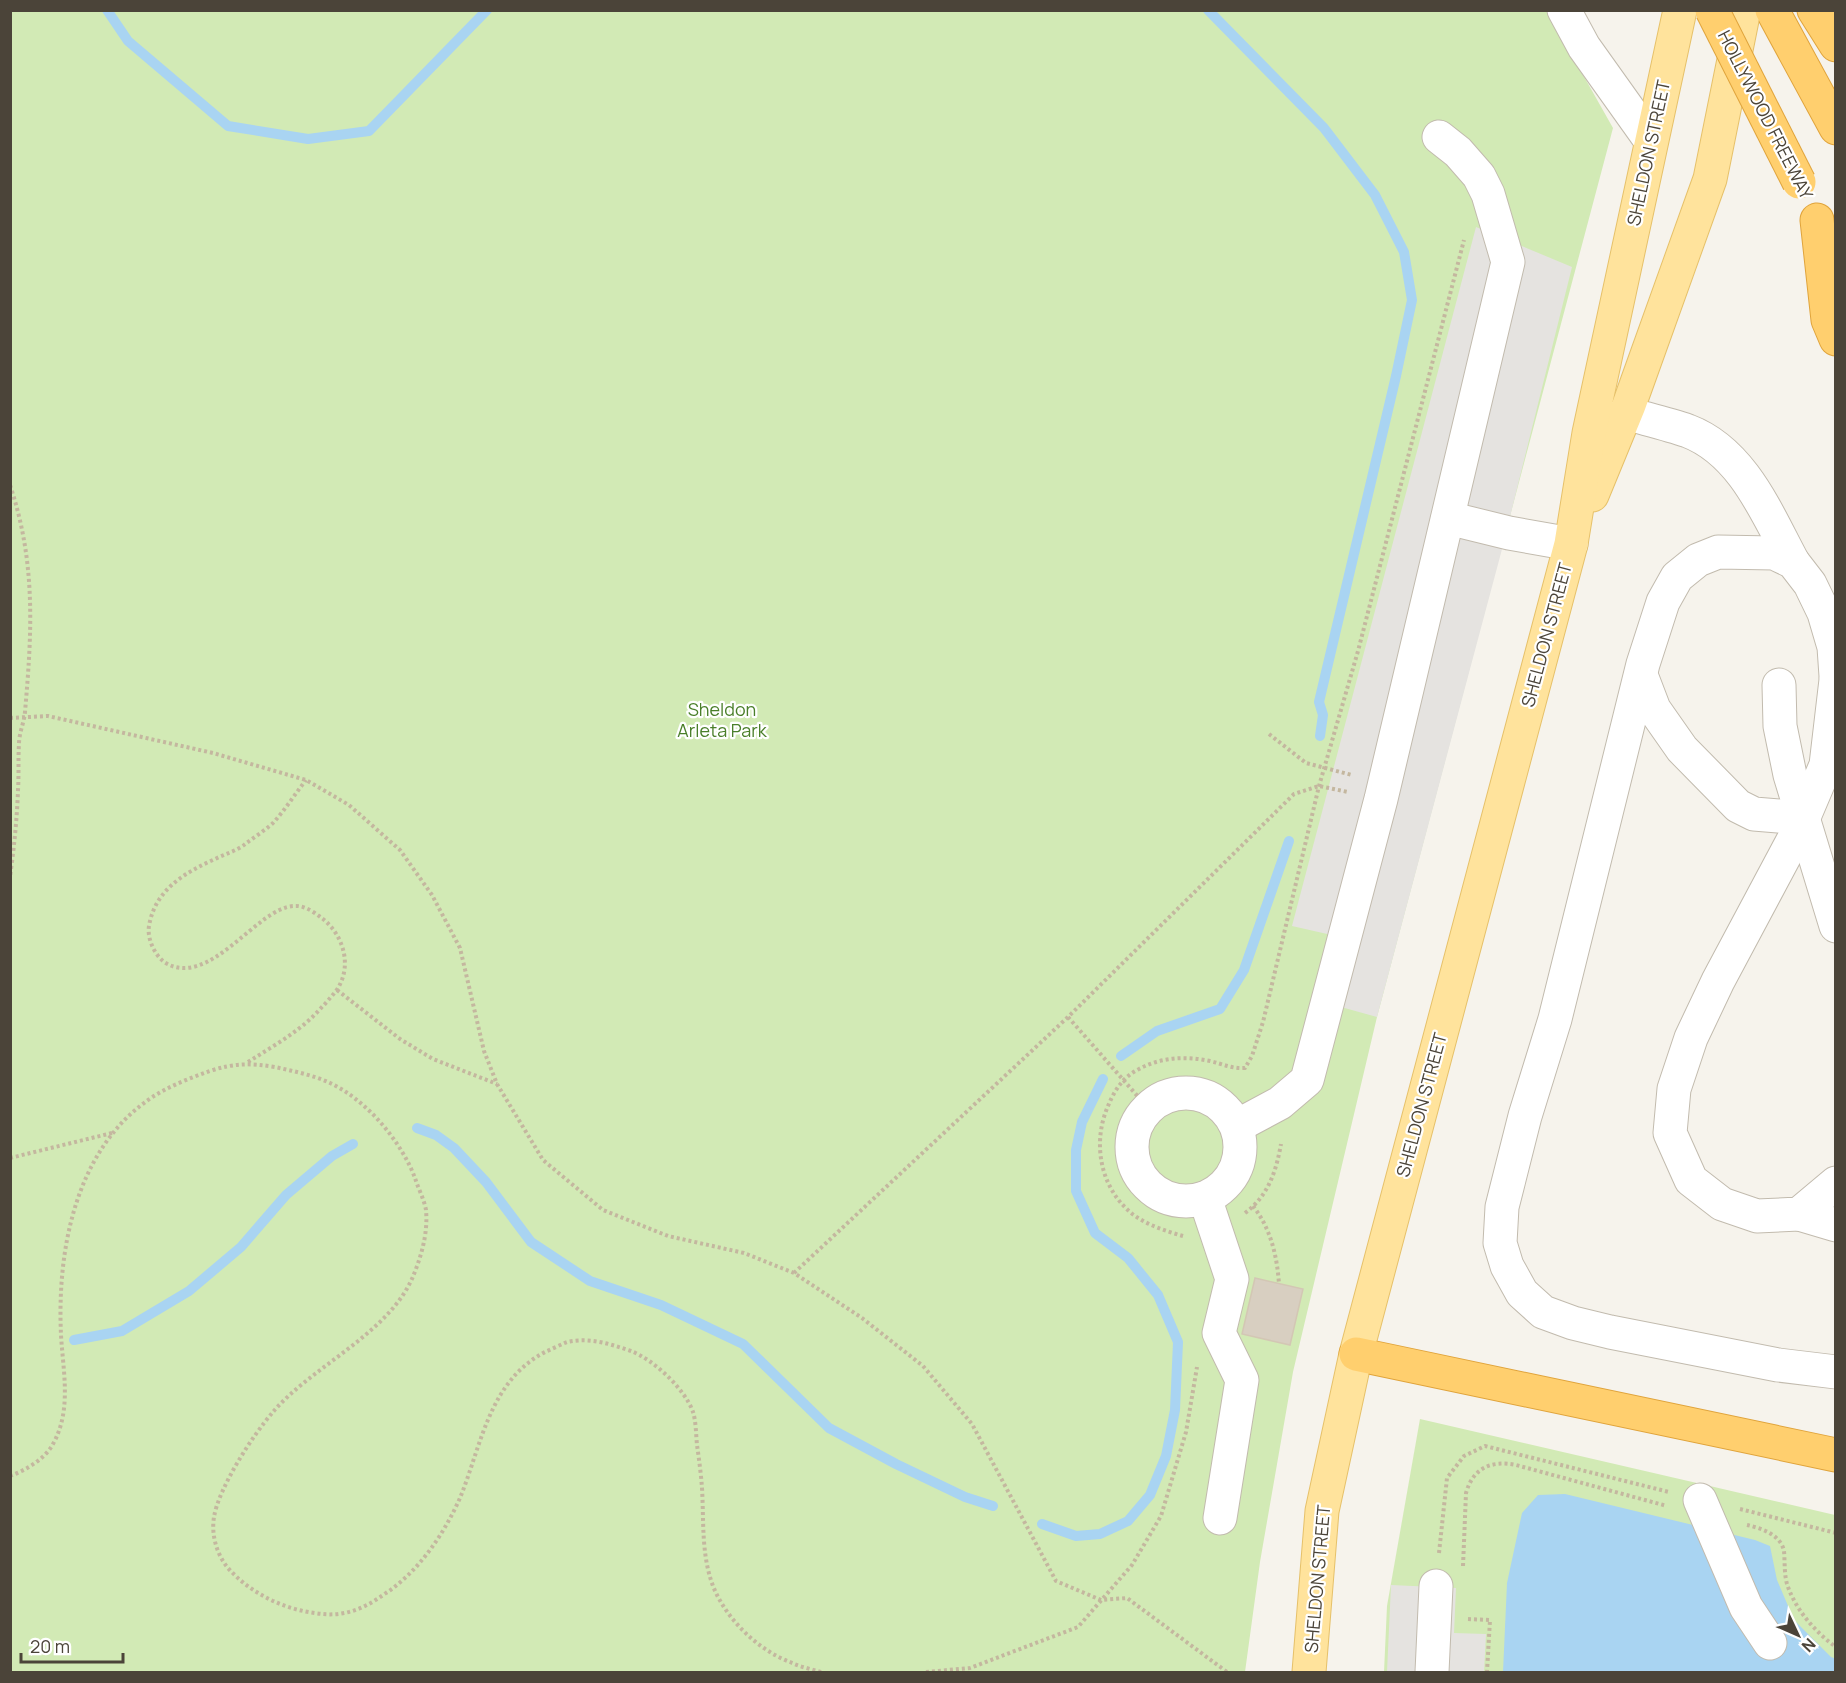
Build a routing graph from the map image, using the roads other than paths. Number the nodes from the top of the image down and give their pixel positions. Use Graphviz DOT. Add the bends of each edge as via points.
graph roads {
  1 [pos="1564,10"];
  2 [pos="1680,10"];
  3 [pos="1712,10"];
  4 [pos="1744,10"];
  5 [pos="1772,10"];
  6 [pos="1814,10"];
  7 [pos="1834,42"];
  8 [pos="1828,115"];
  9 [pos="1439,137"];
  10 [pos="1651,141"];
  11 [pos="1817,220"];
  12 [pos="1836,257"];
  13 [pos="1836,339"];
  14 [pos="1625,413"];
  15 [pos="1448,518"];
  16 [pos="1571,544"];
  17 [pos="1793,562"];
  18 [pos="1641,675"];
  19 [pos="1836,678"];
  20 [pos="1779,685"];
  21 [pos="1804,818"];
  22 [pos="1836,926"];
  23 [pos="1237,1126"];
  24 [pos="1836,1183"];
  25 [pos="1205,1198"];
  26 [pos="1799,1214"];
  27 [pos="1836,1225"];
  28 [pos="1356,1354"];
  29 [pos="1836,1372"];
  30 [pos="1836,1455"];
  31 [pos="1703,1508"];
  32 [pos="1220,1518"];
  33 [pos="1449,1578"];
  34 [pos="1770,1643"];
  35 [pos="1310,1672"];
  36 [pos="1432,1672"];
  1 -- 10 [label="lane" via="1584,47"];
  2 -- 10 [label="main road, SHELDON STREET"];
  3 -- 11 [label="highway, HOLLYWOOD FREEWAY, bridge"];
  4 -- 14 [label="main road, SHELDON STREET" via="1710,179"];
  5 -- 8 [label="highway"];
  6 -- 7 [label="highway"];
  9 -- 15 [label="lane" via="1479,176 1508,262"];
  10 -- 16 [label="main road, SHELDON STREET" via="1589,433"];
  11 -- 12 [label="highway, HOLLYWOOD FREEWAY"];
  11 -- 13 [label="highway" via="1828,320"];
  14 -- 16 [label="main road, SHELDON STREET"];
  14 -- 17 [label="lane" via="1689,431 1714,445 1751,486"];
  15 -- 16 [label="lane"];
  15 -- 23 [label="lane" via="1383,791 1306,1080 1280,1103"];
  16 -- 28 [label="main road, SHELDON STREET"];
  17 -- 18 [label="lane" via="1774,553 1745,552 1718,552 1698,560 1677,577 1663,602"];
  17 -- 19 [label="lane" via="1810,584 1824,613 1834,647"];
  18 -- 21 [label="lane" via="1654,709 1677,743 1738,806 1754,814"];
  18 -- 29 [label="lane" via="1555,1019 1502,1207 1500,1243 1522,1293 1543,1312 1610,1332 1778,1365"];
  19 -- 21 [label="lane" via="1826,765"];
  20 -- 21 [label="lane" via="1780,726"];
  21 -- 22 [label="lane"];
  21 -- 26 [label="lane" via="1691,1038 1674,1089 1670,1133 1691,1180 1722,1203 1757,1216"];
  23 -- 25 [label="lane" via="1239,1161 1231,1178"];
  23 -- 25 [label="lane" via="1227,1110 1197,1093 1162,1098 1148,1108 1138,1123 1132,1140 1133,1157 1139,1174 1151,1188 1184,1202"];
  24 -- 26 [label="lane"];
  25 -- 32 [label="lane" via="1232,1279 1219,1333 1242,1380"];
  26 -- 27 [label="lane"];
  28 -- 30 [label="highway"];
  28 -- 35 [label="main road, SHELDON STREET" via="1322,1511"];
  31 -- 34 [label="lane" via="1746,1607"];
  33 -- 36 [label="lane"];
}
